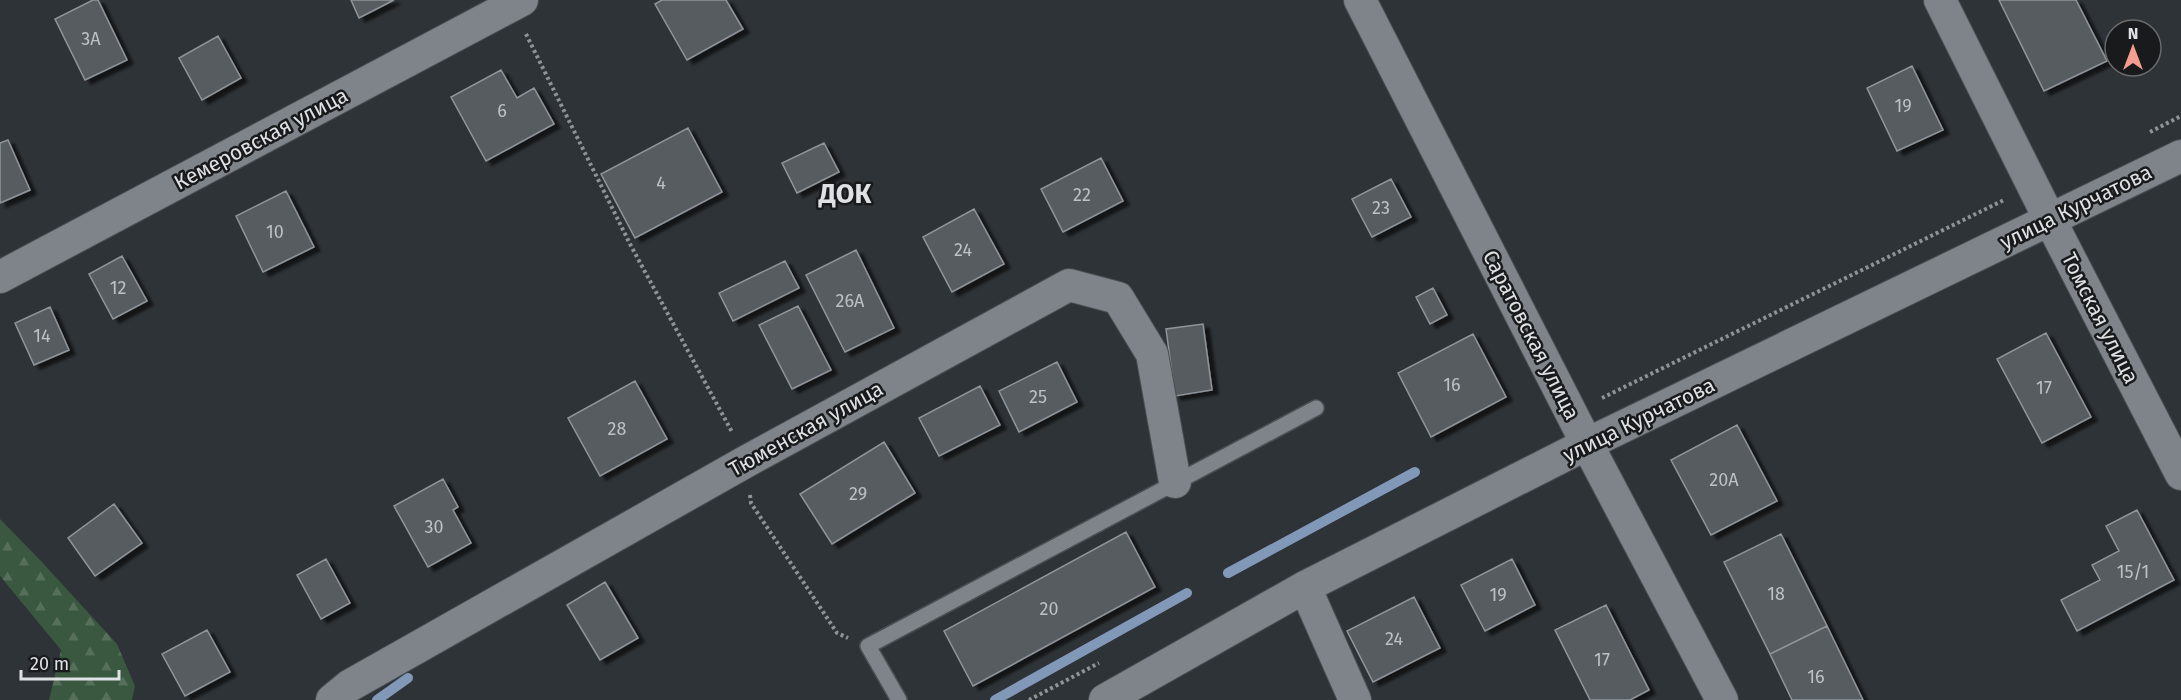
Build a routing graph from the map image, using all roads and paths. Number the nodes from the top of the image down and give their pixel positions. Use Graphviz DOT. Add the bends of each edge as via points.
graph roads {
  1 [pos="1360,0"];
  2 [pos="1940,0"];
  3 [pos="517,3"];
  4 [pos="2181,156"];
  5 [pos="2050,220"];
  6 [pos="0,277"];
  7 [pos="1316,408"];
  8 [pos="1587,444"];
  9 [pos="747,461"];
  10 [pos="2181,474"];
  11 [pos="1175,482"];
  12 [pos="1305,587"];
  13 [pos="868,646"];
  14 [pos="332,700"];
  15 [pos="899,700"];
  16 [pos="1105,700"];
  17 [pos="1355,700"];
  18 [pos="1722,700"];
  1 -- 8 [label="street, Саратовская улица"];
  2 -- 5 [label="street, Томская улица"];
  3 -- 6 [label="street, Кемеровская улица"];
  3 -- 9 [label="path" via="631,246"];
  4 -- 5 [label="street, улица Курчатова"];
  5 -- 8 [label="street, улица Курчатова"];
  5 -- 10 [label="street, Томская улица"];
  7 -- 11 [label="lane"];
  8 -- 12 [label="street, улица Курчатова"];
  8 -- 18 [label="street, Саратовская улица"];
  9 -- 11 [label="street, Тюменская улица" via="1069,285 1118,298 1152,354"];
  9 -- 13 [label="path" via="751,503 837,633"];
  9 -- 14 [label="street, Тюменская улица" via="349,686"];
  11 -- 13 [label="lane"];
  12 -- 16 [label="street, улица Курчатова"];
  12 -- 17 [label="street"];
  13 -- 15 [label="lane"];
}
